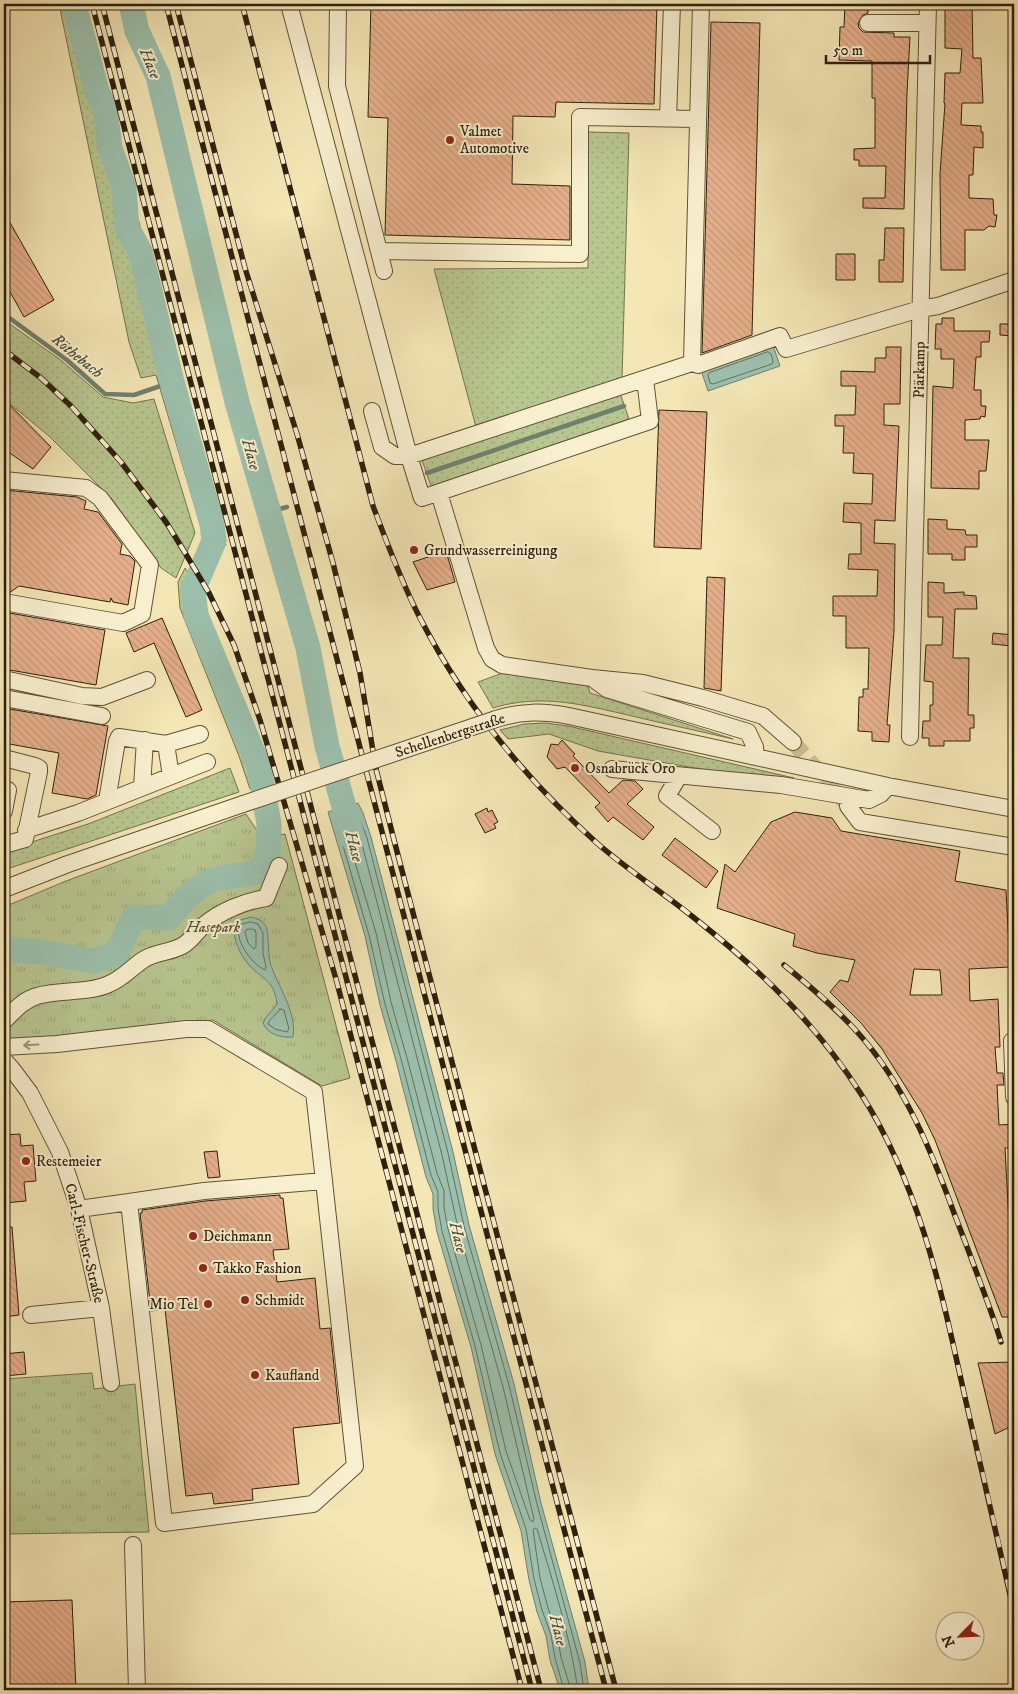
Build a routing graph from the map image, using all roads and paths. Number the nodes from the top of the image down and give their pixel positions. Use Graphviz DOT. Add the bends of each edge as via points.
graph roads {
  1 [pos="289,4"];
  2 [pos="338,4"];
  3 [pos="672,4"];
  4 [pos="701,4"];
  5 [pos="928,4"];
  6 [pos="868,23"];
  7 [pos="927,23"];
  8 [pos="668,118"];
  9 [pos="697,119"];
  10 [pos="379,251"];
  11 [pos="384,271"];
  12 [pos="1014,280"];
  13 [pos="920,309"];
  14 [pos="692,363"];
  15 [pos="645,379"];
  16 [pos="377,409"];
  17 [pos="402,456"];
  18 [pos="4,480"];
  19 [pos="439,493"];
  20 [pos="4,602"];
  21 [pos="592,678"];
  22 [pos="4,679"];
  23 [pos="147,680"];
  24 [pos="4,698"];
  25 [pos="102,716"];
  26 [pos="200,734"];
  27 [pos="910,736"];
  28 [pos="145,740"];
  29 [pos="793,742"];
  30 [pos="166,744"];
  31 [pos="756,757"];
  32 [pos="4,758"];
  33 [pos="207,762"];
  34 [pos="612,769"];
  35 [pos="171,776"];
  36 [pos="679,776"];
  37 [pos="888,786"];
  38 [pos="142,787"];
  39 [pos="8,790"];
  40 [pos="107,802"];
  41 [pos="848,806"];
  42 [pos="1014,809"];
  43 [pos="4,811"];
  44 [pos="26,830"];
  45 [pos="712,831"];
  46 [pos="4,845"];
  47 [pos="1014,847"];
  48 [pos="279,866"];
  49 [pos="4,889"];
  50 [pos="4,1021"];
  51 [pos="1013,1041"];
  52 [pos="4,1047"];
  53 [pos="4,1060"];
  54 [pos="1014,1097"];
  55 [pos="324,1181"];
  56 [pos="129,1202"];
  57 [pos="79,1209"];
  58 [pos="101,1308"];
  59 [pos="31,1315"];
  60 [pos="111,1384"];
  61 [pos="133,1545"];
  62 [pos="137,1690"];
  1 -- 17 [label="street"];
  2 -- 10 [label="street" via="337,86"];
  3 -- 8 [label="street"];
  4 -- 9 [label="street"];
  5 -- 7 [label="street, Piärkamp"];
  6 -- 7 [label="street"];
  7 -- 13 [label="street, Piärkamp"];
  8 -- 9 [label="street"];
  8 -- 10 [label="street" via="580,117 580,254"];
  9 -- 14 [label="street"];
  10 -- 11 [label="street"];
  12 -- 13 [label="street"];
  13 -- 14 [label="street" via="786,349 780,336 698,365"];
  13 -- 27 [label="street, Piärkamp"];
  14 -- 15 [label="street"];
  15 -- 17 [label="street"];
  15 -- 19 [label="street" via="650,421"];
  16 -- 17 [label="street" via="382,447"];
  17 -- 19 [label="street" via="422,498"];
  18 -- 20 [label="street" via="86,488 100,498 150,565 142,614 123,623"];
  19 -- 21 [label="street" via="492,659 502,665"];
  21 -- 29 [label="street" via="643,683 762,716"];
  21 -- 31 [label="street" via="607,689 748,732 756,747"];
  22 -- 23 [label="street" via="82,696 102,697"];
  24 -- 25 [label="street"];
  26 -- 30 [label="street"];
  28 -- 30 [label="street"];
  28 -- 38 [label="street"];
  28 -- 40 [label="street" via="122,736 118,739"];
  30 -- 35 [label="street"];
  31 -- 37 [label="street, Schellenbergstraße"];
  31 -- 49 [label="street, Schellenbergstraße, bridge" via="578,718 544,712 523,713 496,719 243,804"];
  32 -- 44 [label="street" via="39,768"];
  33 -- 35 [label="street"];
  34 -- 36 [label="street"];
  35 -- 38 [label="street"];
  36 -- 37 [label="street" via="780,785 869,800"];
  36 -- 45 [label="street" via="667,796"];
  37 -- 42 [label="street, Schellenbergstraße"];
  38 -- 40 [label="street"];
  39 -- 43 [label="street"];
  40 -- 44 [label="street"];
  41 -- 47 [label="street" via="860,822"];
  44 -- 46 [label="street" via="24,840"];
  48 -- 50 [label="street" via="266,898 248,901 204,925 182,946 152,955 106,985 38,996 22,1003"];
  51 -- 54 [label="street"];
  55 -- 52 [label="street, one-way" via="314,1092 208,1028"];
  53 -- 57 [label="street, Carl-Fischer-Straße" via="30,1094 60,1152"];
  55 -- 56 [label="street" via="204,1191"];
  55 -- 56 [label="street" via="355,1466 314,1504 164,1523"];
  56 -- 57 [label="street"];
  57 -- 58 [label="street, Carl-Fischer-Straße"];
  58 -- 59 [label="street"];
  58 -- 60 [label="street, Carl-Fischer-Straße"];
  61 -- 62 [label="street"];
}
